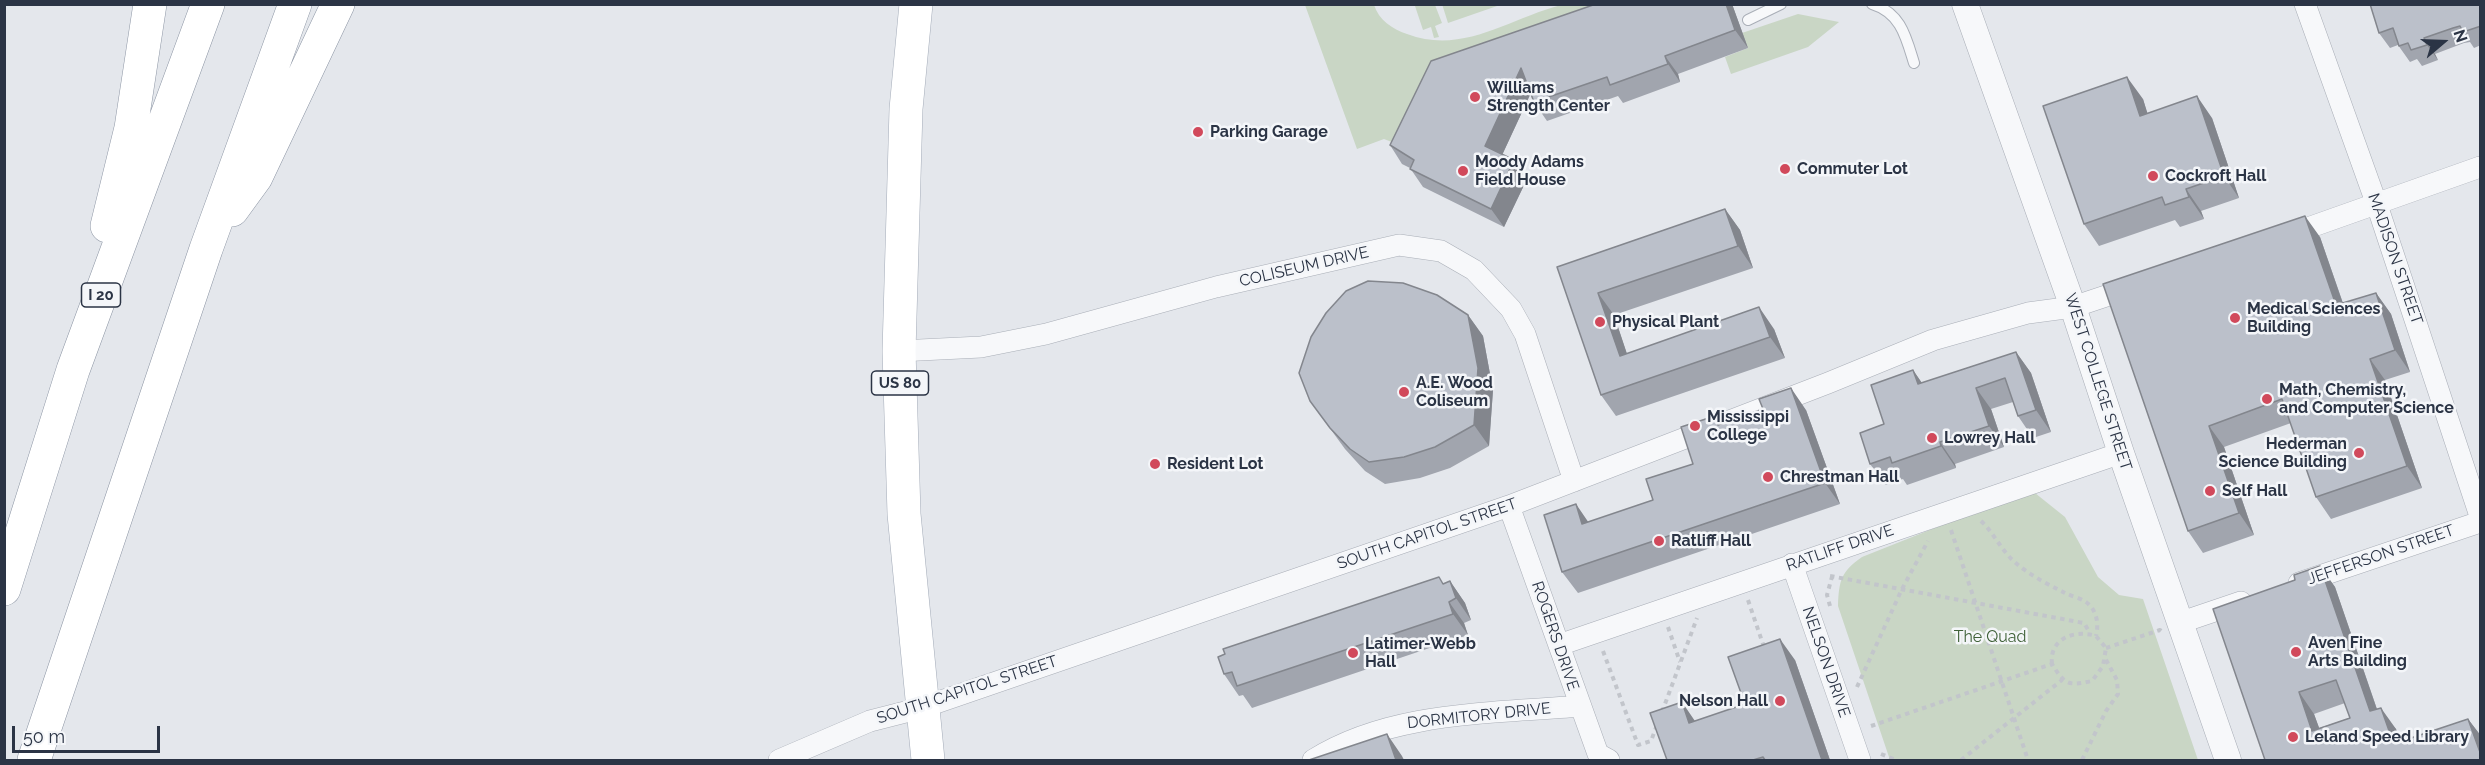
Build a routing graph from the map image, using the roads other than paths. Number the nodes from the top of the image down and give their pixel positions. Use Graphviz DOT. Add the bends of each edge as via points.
graph roads {
  1 [pos="150,4"];
  2 [pos="208,4"];
  3 [pos="295,4"];
  4 [pos="339,4"];
  5 [pos="916,4"];
  6 [pos="1782,4"];
  7 [pos="1872,4"];
  8 [pos="1965,4"];
  9 [pos="2305,4"];
  10 [pos="1748,20"];
  11 [pos="1914,63"];
  12 [pos="2481,167"];
  13 [pos="2377,205"];
  14 [pos="2265,243"];
  15 [pos="206,249"];
  16 [pos="2152,281"];
  17 [pos="2073,307"];
  18 [pos="898,351"];
  19 [pos="73,370"];
  20 [pos="2121,453"];
  21 [pos="1574,482"];
  22 [pos="1509,506"];
  23 [pos="2481,516"];
  24 [pos="2481,522"];
  25 [pos="1792,564"];
  26 [pos="4,589"];
  27 [pos="2279,589"];
  28 [pos="2257,597"];
  29 [pos="2171,632"];
  30 [pos="1559,645"];
  31 [pos="1580,706"];
  32 [pos="921,708"];
  33 [pos="34,760"];
  34 [pos="779,760"];
  35 [pos="928,760"];
  36 [pos="1313,760"];
  37 [pos="1609,760"];
  38 [pos="1860,760"];
  39 [pos="2228,760"];
  1 -- 19 [label="main road" via="131,128"];
  2 -- 19 [label="main road, I 20"];
  3 -- 15 [label="main road"];
  4 -- 15 [label="main road" via="256,177"];
  5 -- 18 [label="main road, US 80" via="906,109"];
  6 -- 10 [label="lane"];
  7 -- 11 [label="lane" via="1884,8 1902,27"];
  8 -- 17 [label="street, WEST COLLEGE STREET"];
  9 -- 13 [label="street, MADISON STREET"];
  12 -- 13 [label="street"];
  13 -- 14 [label="street"];
  13 -- 23 [label="street, MADISON STREET"];
  15 -- 33 [label="main road"];
  16 -- 17 [label="street, SOUTH CAPITOL STREET"];
  17 -- 20 [label="street, WEST COLLEGE STREET"];
  17 -- 21 [label="street, SOUTH CAPITOL STREET" via="2028,313 1933,340"];
  18 -- 21 [label="street, COLISEUM DRIVE" via="981,347 1046,334 1216,286 1399,245 1441,251 1474,270 1511,309 1525,334"];
  18 -- 32 [label="main road, US 80" via="904,514"];
  19 -- 26 [label="main road, I 20"];
  20 -- 25 [label="street, RATLIFF DRIVE" via="1953,515"];
  20 -- 29 [label="street, WEST COLLEGE STREET"];
  21 -- 22 [label="street, SOUTH CAPITOL STREET"];
  22 -- 30 [label="street, ROGERS DRIVE"];
  22 -- 32 [label="street, SOUTH CAPITOL STREET"];
  24 -- 27 [label="street, JEFFERSON STREET"];
  25 -- 30 [label="street, RATLIFF DRIVE"];
  25 -- 38 [label="street, NELSON DRIVE"];
  28 -- 29 [label="street"];
  29 -- 39 [label="street, WEST COLLEGE STREET"];
  30 -- 31 [label="street, ROGERS DRIVE"];
  31 -- 36 [label="street, DORMITORY DRIVE" via="1384,728 1334,747"];
  31 -- 37 [label="street, ROGERS DRIVE" via="1598,754"];
  32 -- 34 [label="street, SOUTH CAPITOL STREET" via="870,721"];
  32 -- 35 [label="main road, US 80"];
}
